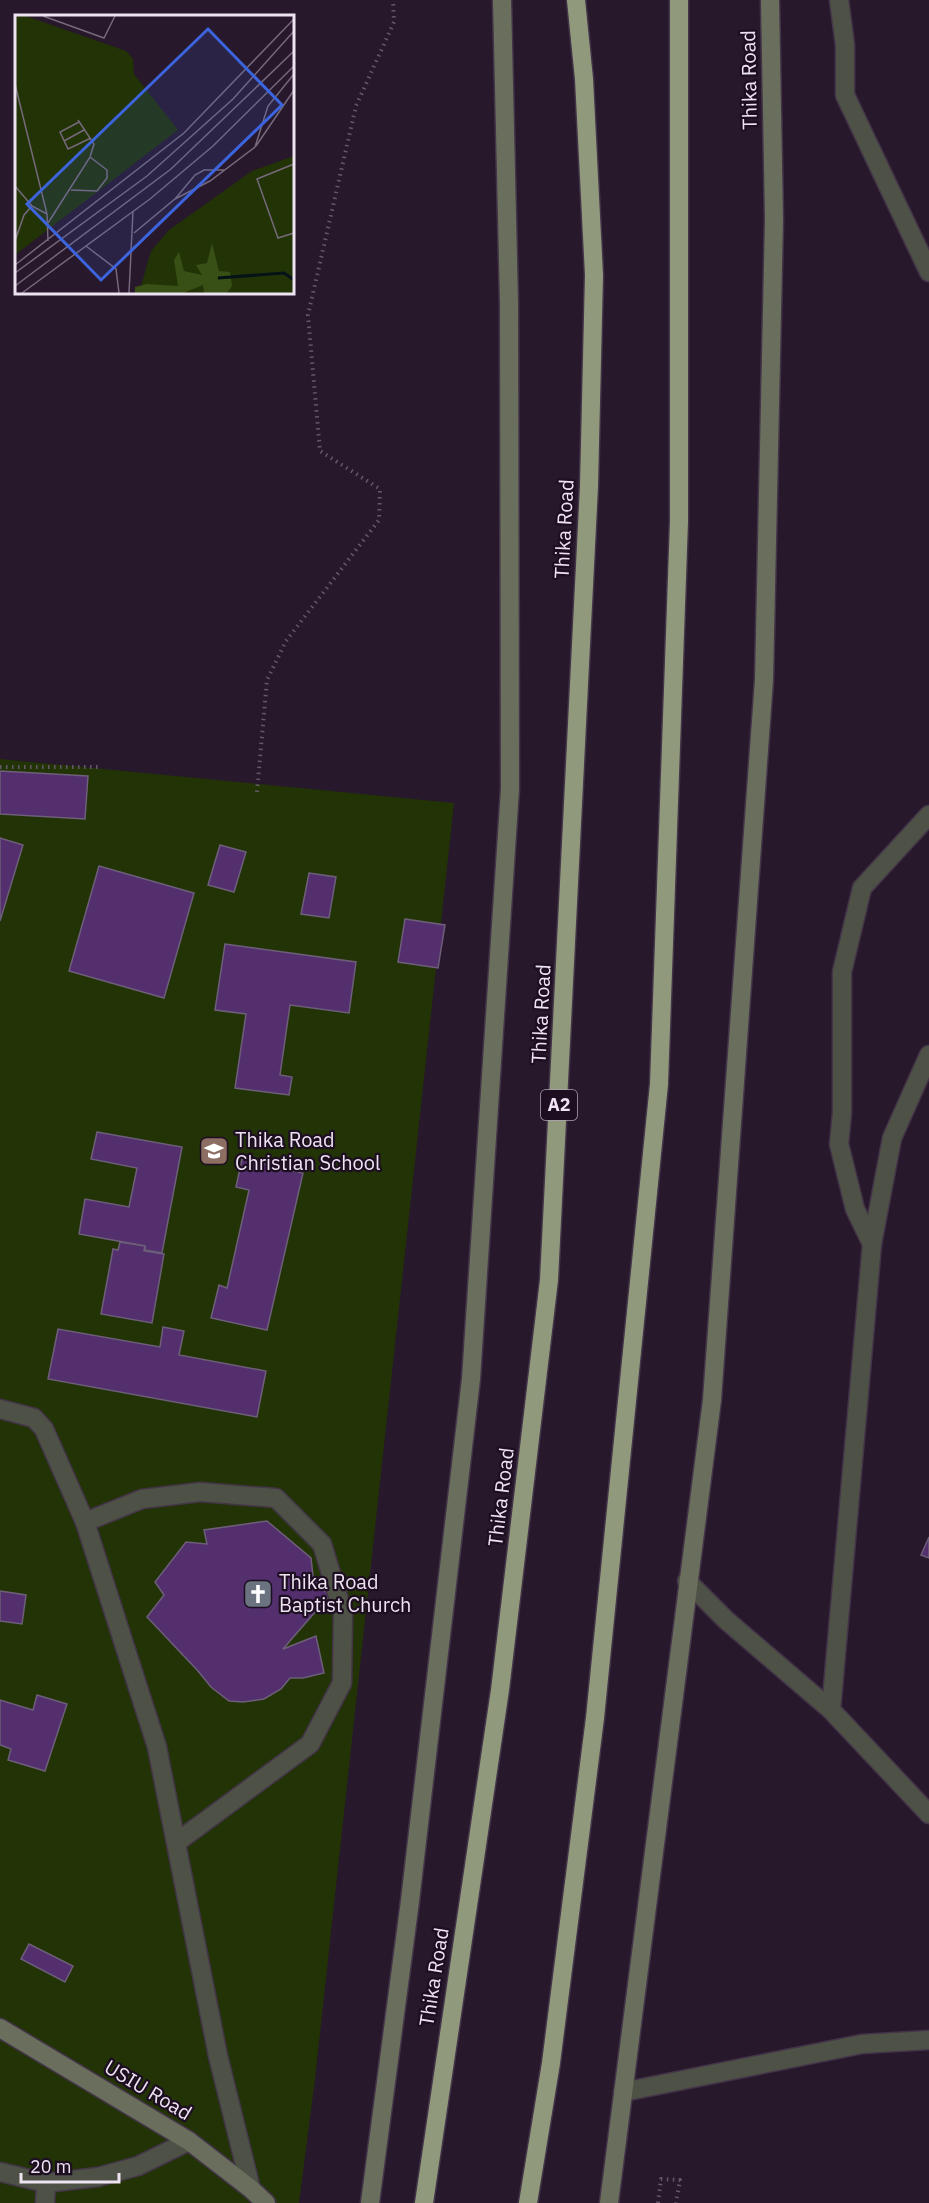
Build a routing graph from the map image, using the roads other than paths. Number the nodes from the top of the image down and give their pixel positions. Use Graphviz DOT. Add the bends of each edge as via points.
graph roads {
  1 [pos="502,0"];
  2 [pos="576,0"];
  3 [pos="679,0"];
  4 [pos="770,0"];
  5 [pos="839,0"];
  6 [pos="929,272"];
  7 [pos="929,815"];
  8 [pos="929,1055"];
  9 [pos="872,1244"];
  10 [pos="0,1409"];
  11 [pos="85,1522"];
  12 [pos="687,1581"];
  13 [pos="831,1710"];
  14 [pos="929,1814"];
  15 [pos="177,1842"];
  16 [pos="0,2028"];
  17 [pos="929,2040"];
  18 [pos="623,2092"];
  19 [pos="189,2141"];
  20 [pos="0,2172"];
  21 [pos="46,2183"];
  22 [pos="251,2189"];
  23 [pos="45,2203"];
  24 [pos="266,2203"];
  25 [pos="370,2203"];
  26 [pos="424,2203"];
  27 [pos="528,2203"];
  28 [pos="609,2203"];
  1 -- 25 [label="main road, Thika Road" via="509,303 510,789 471,1379"];
  2 -- 26 [label="highway, Thika Road / A2" via="584,79 593,298 588,510 549,1280 500,1690"];
  3 -- 27 [label="highway" via="679,521 659,1084 595,1718 551,2063"];
  4 -- 12 [label="main road, Thika Road" via="774,219 764,680 712,1400"];
  5 -- 6 [label="street" via="845,45 845,95"];
  7 -- 9 [label="street" via="862,888 842,972 839,1144 855,1209"];
  8 -- 9 [label="street" via="892,1138"];
  9 -- 13 [label="street"];
  10 -- 11 [label="street" via="34,1418 44,1429"];
  11 -- 15 [label="street" via="157,1747"];
  11 -- 15 [label="street" via="142,1499 200,1492 276,1498 322,1544 343,1613 342,1683 310,1744"];
  12 -- 13 [label="street" via="726,1620"];
  12 -- 18 [label="main road, Thika Road"];
  13 -- 14 [label="street"];
  15 -- 22 [label="street" via="218,2056"];
  16 -- 19 [label="main road, USIU Road"];
  17 -- 18 [label="street" via="862,2044"];
  18 -- 28 [label="main road, Thika Road"];
  19 -- 21 [label="street" via="118,2172"];
  19 -- 22 [label="main road, USIU Road"];
  20 -- 21 [label="street"];
  21 -- 23 [label="street"];
  22 -- 24 [label="main road, USIU Road"];
}
